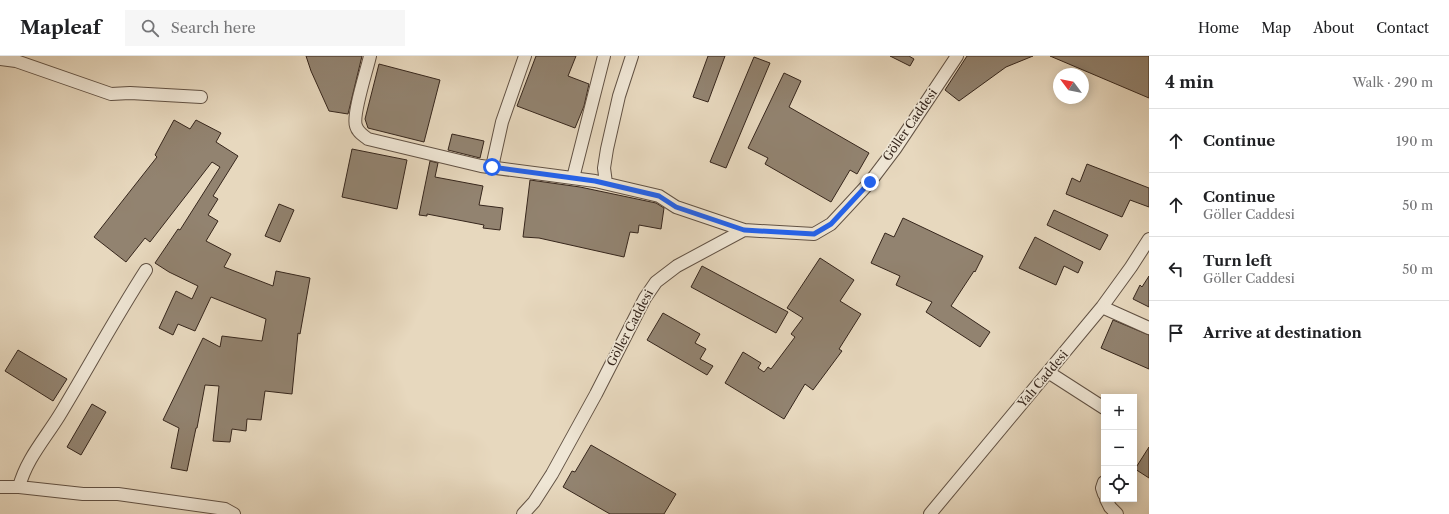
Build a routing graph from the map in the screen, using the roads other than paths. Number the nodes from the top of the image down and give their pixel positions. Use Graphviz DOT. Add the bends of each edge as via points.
graph roads {
  1 [pos="370,56"];
  2 [pos="525,56"];
  3 [pos="604,56"];
  4 [pos="632,56"];
  5 [pos="957,56"];
  6 [pos="0,60"];
  7 [pos="200,97"];
  8 [pos="492,167"];
  9 [pos="573,178"];
  10 [pos="606,183"];
  11 [pos="744,230"];
  12 [pos="1149,239"];
  13 [pos="146,270"];
  14 [pos="1102,307"];
  15 [pos="1149,328"];
  16 [pos="1048,372"];
  17 [pos="1101,406"];
  18 [pos="0,487"];
  19 [pos="19,487"];
  20 [pos="1108,502"];
  21 [pos="234,514"];
  22 [pos="523,514"];
  23 [pos="930,514"];
  24 [pos="1117,514"];
  1 -- 8 [label="street" via="356,113 355,125 359,133 368,139"];
  2 -- 8 [label="street" via="502,122"];
  3 -- 9 [label="street"];
  4 -- 10 [label="street" via="607,149 604,168"];
  5 -- 11 [label="street, Göller Caddesi" via="891,154 870,182 831,224 814,234"];
  6 -- 7 [label="street" via="16,61 111,94"];
  8 -- 9 [label="street"];
  9 -- 10 [label="street"];
  10 -- 11 [label="street" via="659,196 676,207"];
  11 -- 22 [label="street, Göller Caddesi" via="677,266 656,282 645,298 552,474"];
  12 -- 14 [label="street, Yalı Caddesi"];
  13 -- 19 [label="street" via="58,417 30,458"];
  14 -- 15 [label="street"];
  14 -- 16 [label="street, Yalı Caddesi"];
  16 -- 17 [label="street"];
  16 -- 23 [label="street, Yalı Caddesi"];
  18 -- 19 [label="street"];
  19 -- 21 [label="street" via="83,494 118,494 225,509"];
  20 -- 24 [label="street"];
}
